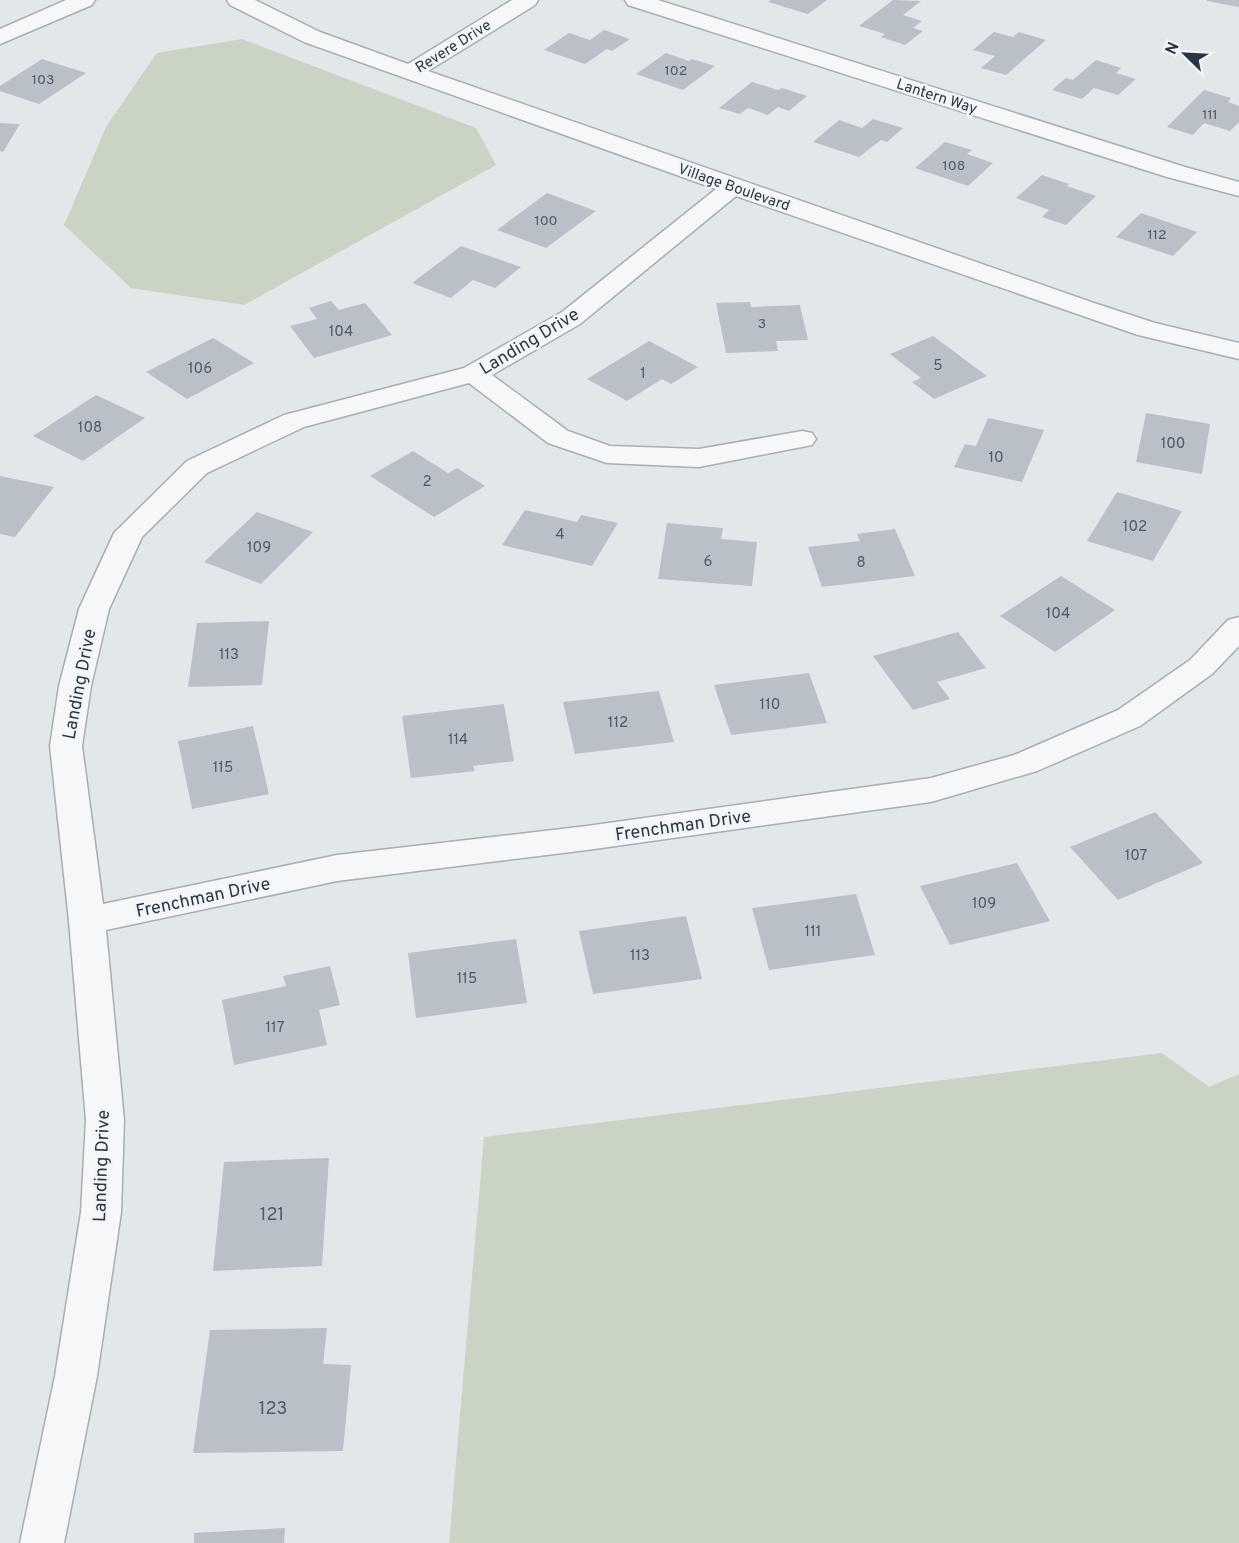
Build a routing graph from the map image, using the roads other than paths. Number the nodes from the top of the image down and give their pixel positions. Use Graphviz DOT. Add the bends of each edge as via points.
graph roads {
  1 [pos="84,0"];
  2 [pos="238,0"];
  3 [pos="527,0"];
  4 [pos="636,0"];
  5 [pos="0,37"];
  6 [pos="410,72"];
  7 [pos="733,187"];
  8 [pos="1239,189"];
  9 [pos="1239,351"];
  10 [pos="474,374"];
  11 [pos="802,439"];
  12 [pos="1239,627"];
  13 [pos="87,921"];
  14 [pos="42,1543"];
  1 -- 5 [label="street"];
  2 -- 6 [label="street, Village Boulevard" via="296,31"];
  3 -- 6 [label="street, Revere Drive"];
  4 -- 8 [label="street, Lantern Way"];
  6 -- 7 [label="street, Village Boulevard"];
  7 -- 9 [label="street, Village Boulevard" via="1085,309"];
  7 -- 10 [label="street, Landing Drive" via="571,318"];
  10 -- 11 [label="street" via="558,437 607,453 699,458"];
  10 -- 13 [label="street, Landing Drive" via="294,421 197,467 129,533 94,609 75,686 66,746"];
  12 -- 13 [label="street, Frenchman Drive" via="1201,667 1129,718 1025,764 931,790 337,868"];
  13 -- 14 [label="street, Landing Drive" via="105,1120 101,1212 76,1376"];
}
